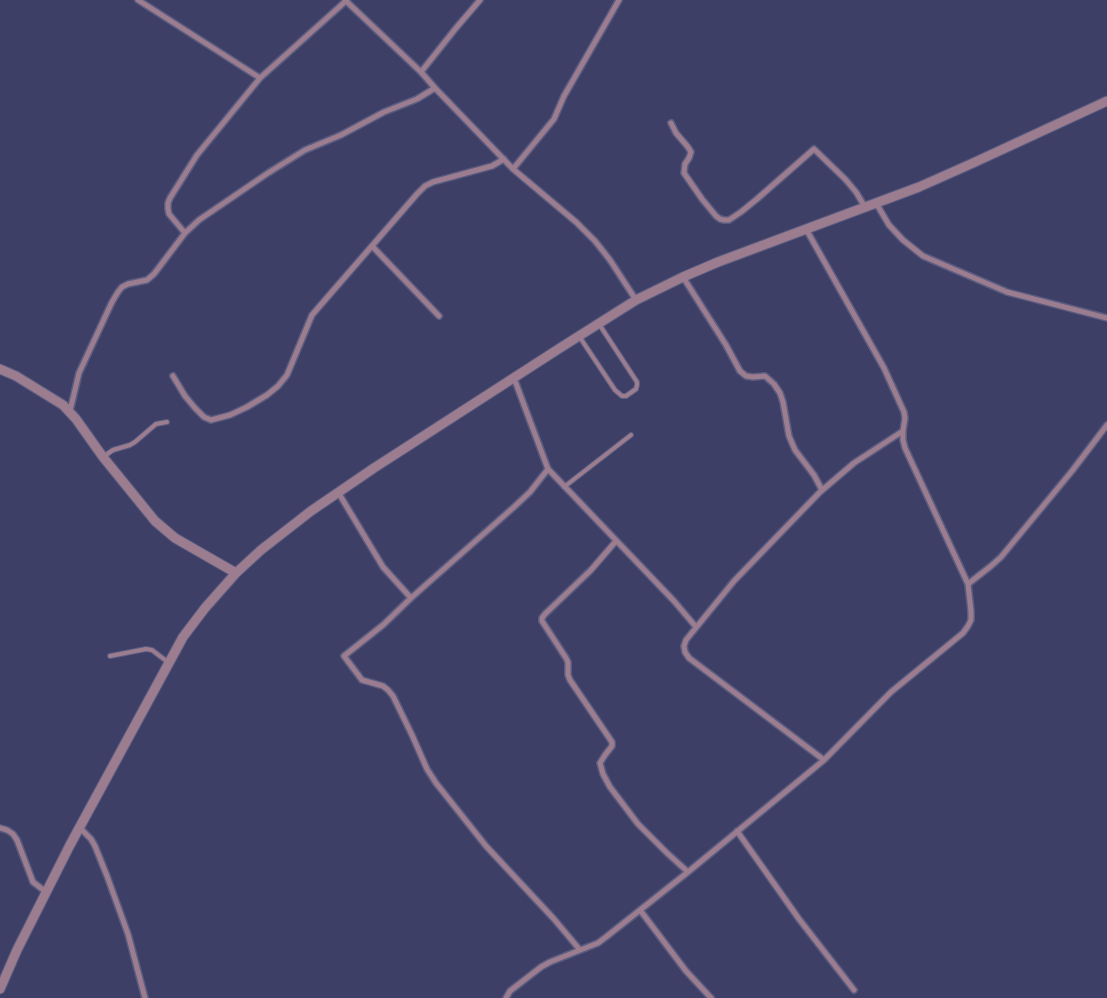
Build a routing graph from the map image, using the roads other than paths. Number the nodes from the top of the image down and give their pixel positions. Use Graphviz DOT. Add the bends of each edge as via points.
graph roads {
  1 [pos="138,0"];
  2 [pos="346,0"];
  3 [pos="480,0"];
  4 [pos="619,0"];
  5 [pos="421,72"];
  6 [pos="260,78"];
  7 [pos="435,88"];
  8 [pos="1107,101"];
  9 [pos="671,123"];
  10 [pos="504,160"];
  11 [pos="513,169"];
  12 [pos="876,203"];
  13 [pos="865,207"];
  14 [pos="806,230"];
  15 [pos="185,234"];
  16 [pos="372,246"];
  17 [pos="683,277"];
  18 [pos="636,300"];
  19 [pos="439,316"];
  20 [pos="1107,318"];
  21 [pos="599,324"];
  22 [pos="579,336"];
  23 [pos="0,369"];
  24 [pos="173,376"];
  25 [pos="514,378"];
  26 [pos="70,411"];
  27 [pos="167,422"];
  28 [pos="1107,425"];
  29 [pos="902,431"];
  30 [pos="631,435"];
  31 [pos="104,457"];
  32 [pos="548,469"];
  33 [pos="564,487"];
  34 [pos="822,490"];
  35 [pos="338,492"];
  36 [pos="616,541"];
  37 [pos="236,573"];
  38 [pos="968,584"];
  39 [pos="411,598"];
  40 [pos="696,627"];
  41 [pos="110,656"];
  42 [pos="169,663"];
  43 [pos="824,760"];
  44 [pos="79,826"];
  45 [pos="0,828"];
  46 [pos="737,831"];
  47 [pos="688,872"];
  48 [pos="46,892"];
  49 [pos="640,910"];
  50 [pos="580,950"];
  51 [pos="0,989"];
  52 [pos="854,990"];
  53 [pos="144,998"];
  54 [pos="506,998"];
  55 [pos="711,998"];
  1 -- 6 [label="street"];
  2 -- 5 [label="street"];
  2 -- 6 [label="street"];
  3 -- 5 [label="street"];
  4 -- 11 [label="street" via="564,96 554,120"];
  5 -- 7 [label="street"];
  6 -- 15 [label="street" via="197,155 170,198 169,214"];
  7 -- 10 [label="street"];
  7 -- 15 [label="street" via="305,150 268,172"];
  8 -- 12 [label="street" via="919,187"];
  9 -- 13 [label="street" via="691,152 684,173 720,219 729,220 741,212 814,149 856,192"];
  10 -- 11 [label="street"];
  10 -- 16 [label="street" via="425,186"];
  11 -- 18 [label="street" via="595,241"];
  12 -- 13 [label="street"];
  12 -- 20 [label="street" via="889,225 923,256 1007,292"];
  13 -- 14 [label="street"];
  14 -- 17 [label="street"];
  14 -- 29 [label="street" via="884,368 904,412"];
  15 -- 26 [label="street" via="148,280 128,284 118,292 79,372"];
  16 -- 19 [label="street"];
  16 -- 24 [label="street" via="312,315 286,375 267,395 230,415 211,420 184,396"];
  17 -- 18 [label="street"];
  17 -- 34 [label="street" via="740,370 746,376 765,376 780,393 795,450"];
  18 -- 21 [label="street"];
  21 -- 22 [label="street"];
  21 -- 22 [label="lane" via="637,382 636,389 626,396 618,394"];
  22 -- 25 [label="street"];
  23 -- 26 [label="street" via="44,392"];
  25 -- 32 [label="street"];
  25 -- 35 [label="street"];
  26 -- 31 [label="street"];
  27 -- 31 [label="lane" via="156,424 130,445 113,450"];
  28 -- 38 [label="street" via="1001,557"];
  29 -- 34 [label="street" via="854,463"];
  29 -- 38 [label="street" via="905,448"];
  30 -- 33 [label="lane"];
  31 -- 37 [label="street" via="155,522"];
  32 -- 33 [label="street"];
  32 -- 39 [label="street" via="530,492"];
  33 -- 36 [label="street"];
  34 -- 40 [label="street" via="734,581"];
  35 -- 37 [label="street"];
  35 -- 39 [label="street" via="383,568"];
  36 -- 40 [label="street"];
  36 -- 47 [label="street" via="591,570 544,614 542,621 568,662 570,680 611,738 612,746 600,763 610,787 638,824"];
  37 -- 42 [label="street" via="183,637"];
  38 -- 43 [label="street" via="971,611 968,626 891,692"];
  39 -- 50 [label="street" via="384,625 344,656 362,680 383,686 393,696 431,776 486,846"];
  40 -- 43 [label="street" via="684,646 689,658"];
  41 -- 42 [label="lane" via="146,649"];
  42 -- 44 [label="street"];
  43 -- 46 [label="street"];
  44 -- 48 [label="street"];
  44 -- 53 [label="street" via="95,846 107,876 128,934"];
  45 -- 48 [label="street" via="18,840 34,882"];
  46 -- 47 [label="street"];
  46 -- 52 [label="street"];
  47 -- 49 [label="street"];
  48 -- 51 [label="street"];
  49 -- 50 [label="street" via="606,938"];
  49 -- 55 [label="street" via="686,971"];
  50 -- 54 [label="street" via="541,967 510,991"];
}
